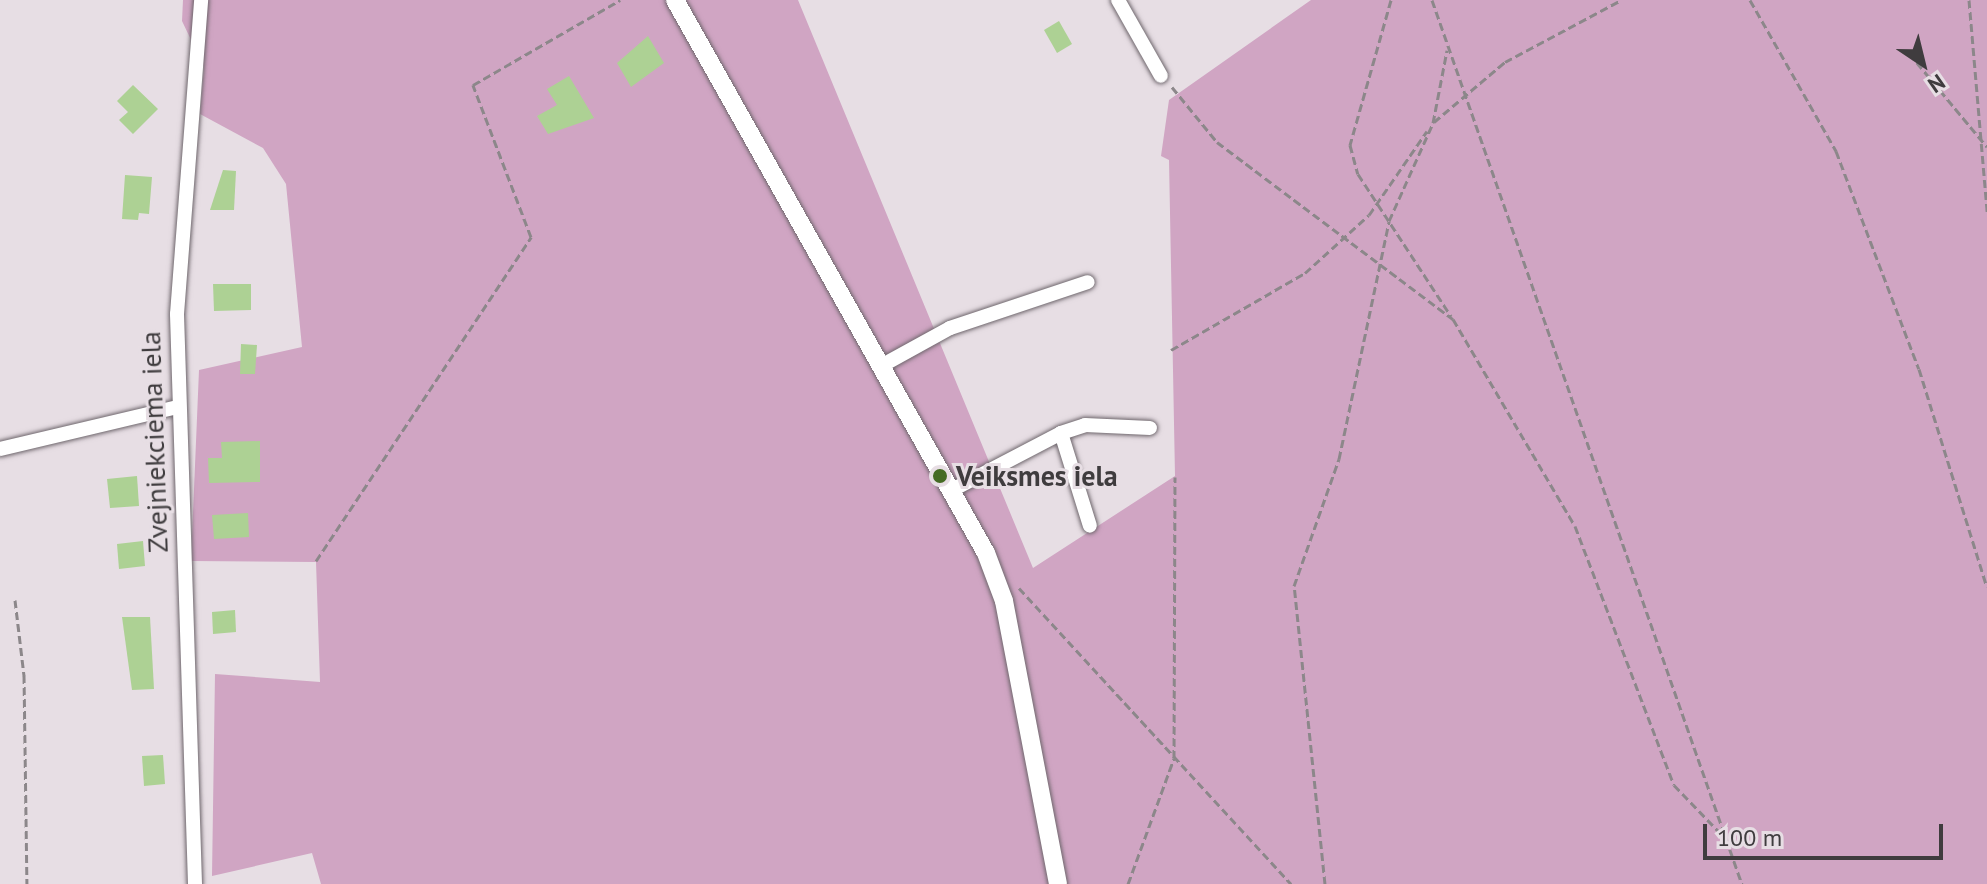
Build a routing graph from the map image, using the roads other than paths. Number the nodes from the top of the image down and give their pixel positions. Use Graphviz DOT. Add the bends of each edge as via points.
graph roads {
  1 [pos="201,0"];
  2 [pos="675,0"];
  3 [pos="1118,0"];
  4 [pos="1161,76"];
  5 [pos="1088,282"];
  6 [pos="881,366"];
  7 [pos="178,407"];
  8 [pos="1150,428"];
  9 [pos="1061,433"];
  10 [pos="0,449"];
  11 [pos="954,489"];
  12 [pos="1090,526"];
  13 [pos="195,884"];
  14 [pos="1058,884"];
  1 -- 7 [label="street, Zvejniekciema iela" via="179,251"];
  2 -- 6 [label="main road"];
  3 -- 4 [label="street"];
  5 -- 6 [label="street" via="950,328"];
  6 -- 11 [label="main road"];
  7 -- 10 [label="street"];
  7 -- 13 [label="street, Zvejniekciema iela"];
  8 -- 9 [label="street" via="1085,425"];
  9 -- 11 [label="street"];
  9 -- 12 [label="street"];
  11 -- 14 [label="main road" via="1004,601"];
}
